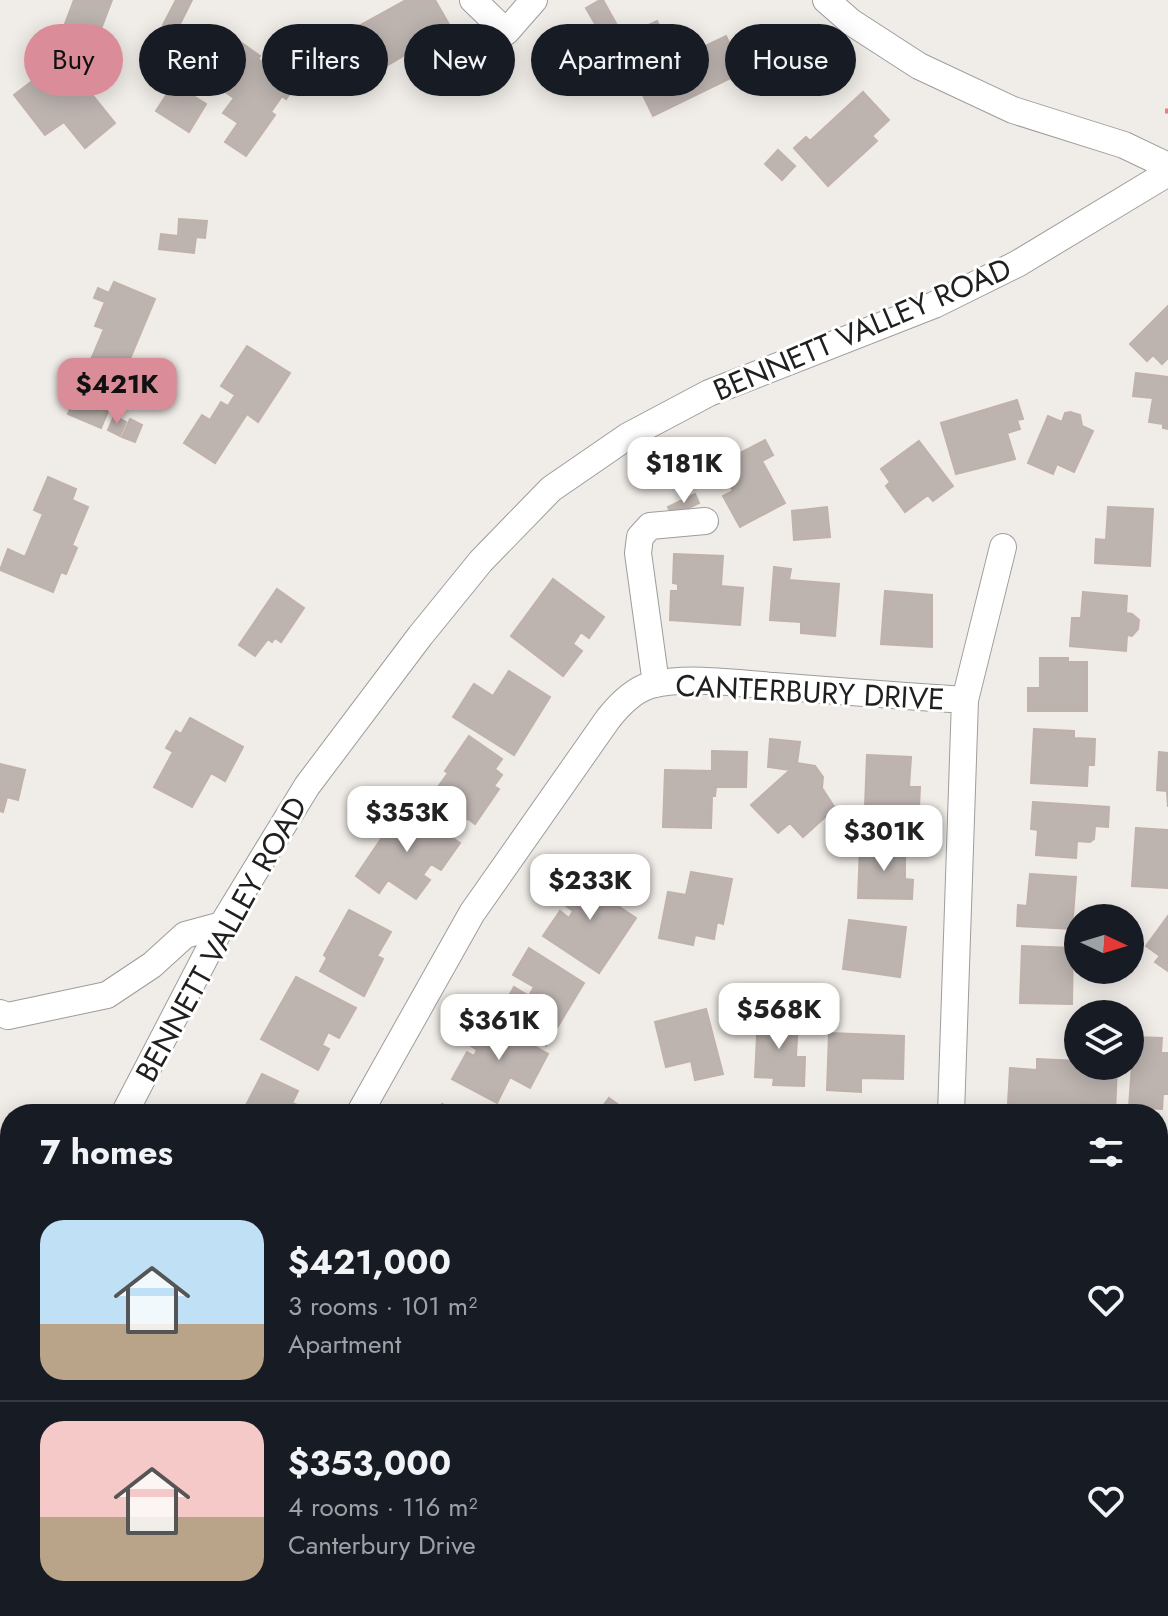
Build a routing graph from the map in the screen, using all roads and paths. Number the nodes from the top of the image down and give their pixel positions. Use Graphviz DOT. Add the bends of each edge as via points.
graph roads {
  1 [pos="473,0"];
  2 [pos="534,0"];
  3 [pos="826,0"];
  4 [pos="1168,166"];
  5 [pos="1168,173"];
  6 [pos="705,521"];
  7 [pos="1003,547"];
  8 [pos="656,684"];
  9 [pos="965,700"];
  10 [pos="222,925"];
  11 [pos="0,1013"];
  12 [pos="129,1104"];
  13 [pos="365,1104"];
  14 [pos="951,1104"];
  1 -- 2 [label="street" via="506,32"];
  3 -- 4 [label="street" via="919,66 1013,110 1124,145"];
  5 -- 10 [label="street, BENNETT VALLEY ROAD" via="1017,264 934,305 709,393 628,436 551,489 481,561 410,648 307,786"];
  6 -- 8 [label="street" via="650,526 640,537"];
  7 -- 9 [label="street"];
  8 -- 9 [label="street, CANTERBURY DRIVE" via="739,683"];
  8 -- 13 [label="street, CANTERBURY DRIVE" via="618,706 472,913"];
  9 -- 14 [label="street"];
  10 -- 11 [label="street" via="185,935 107,995 8,1016"];
  10 -- 12 [label="street, BENNETT VALLEY ROAD"];
}
